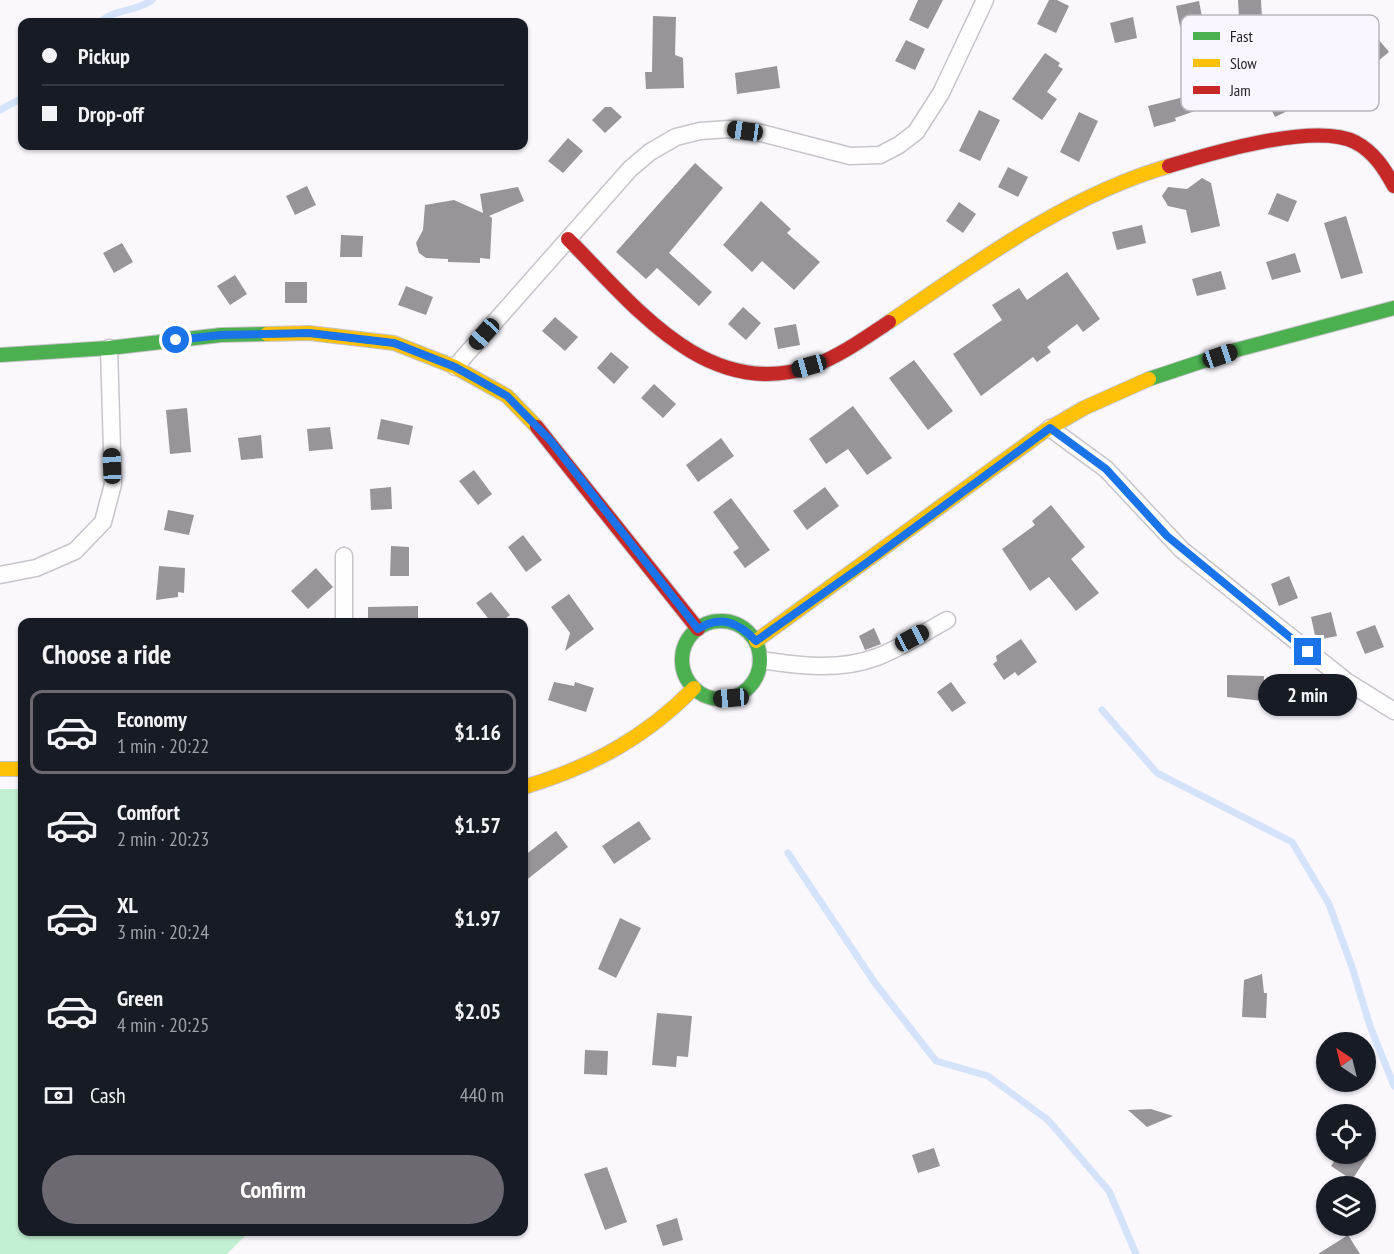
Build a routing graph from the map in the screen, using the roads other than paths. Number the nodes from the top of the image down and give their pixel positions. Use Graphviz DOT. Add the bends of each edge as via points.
graph roads {
  1 [pos="985,0"];
  2 [pos="1394,186"];
  3 [pos="568,239"];
  4 [pos="1394,308"];
  5 [pos="109,348"];
  6 [pos="0,355"];
  7 [pos="455,367"];
  8 [pos="1050,428"];
  9 [pos="344,556"];
  10 [pos="0,576"];
  11 [pos="344,618"];
  12 [pos="947,620"];
  13 [pos="698,629"];
  14 [pos="756,641"];
  15 [pos="761,660"];
  16 [pos="694,688"];
  17 [pos="1394,711"];
  18 [pos="0,769"];
  19 [pos="18,769"];
  20 [pos="528,786"];
  1 -- 3 [label="street" via="941,93 916,132 899,145 880,155 850,156 761,133 729,129 676,137 630,169"];
  2 -- 3 [label="street" via="1373,153 1353,140 1329,134 1298,135 1153,169 1053,217 823,362 771,374 727,370 686,349"];
  3 -- 7 [label="street"];
  4 -- 8 [label="street" via="1242,348 1133,385"];
  5 -- 6 [label="street"];
  5 -- 7 [label="street" via="221,335 309,333 394,343"];
  5 -- 10 [label="street" via="113,484 102,522 75,551 36,568"];
  7 -- 13 [label="street" via="507,396 550,440"];
  8 -- 14 [label="street"];
  8 -- 17 [label="street" via="1106,469 1182,550 1346,681"];
  9 -- 11 [label="street"];
  12 -- 15 [label="street" via="877,657 843,666 797,666"];
  13 -- 14 [label="street" via="718,621 731,622 743,627"];
  13 -- 16 [label="street" via="683,653 685,672"];
  14 -- 15 [label="street"];
  15 -- 16 [label="street" via="759,673 743,693 718,699"];
  16 -- 20 [label="street" via="654,726 610,753"];
  18 -- 19 [label="street"];
}
